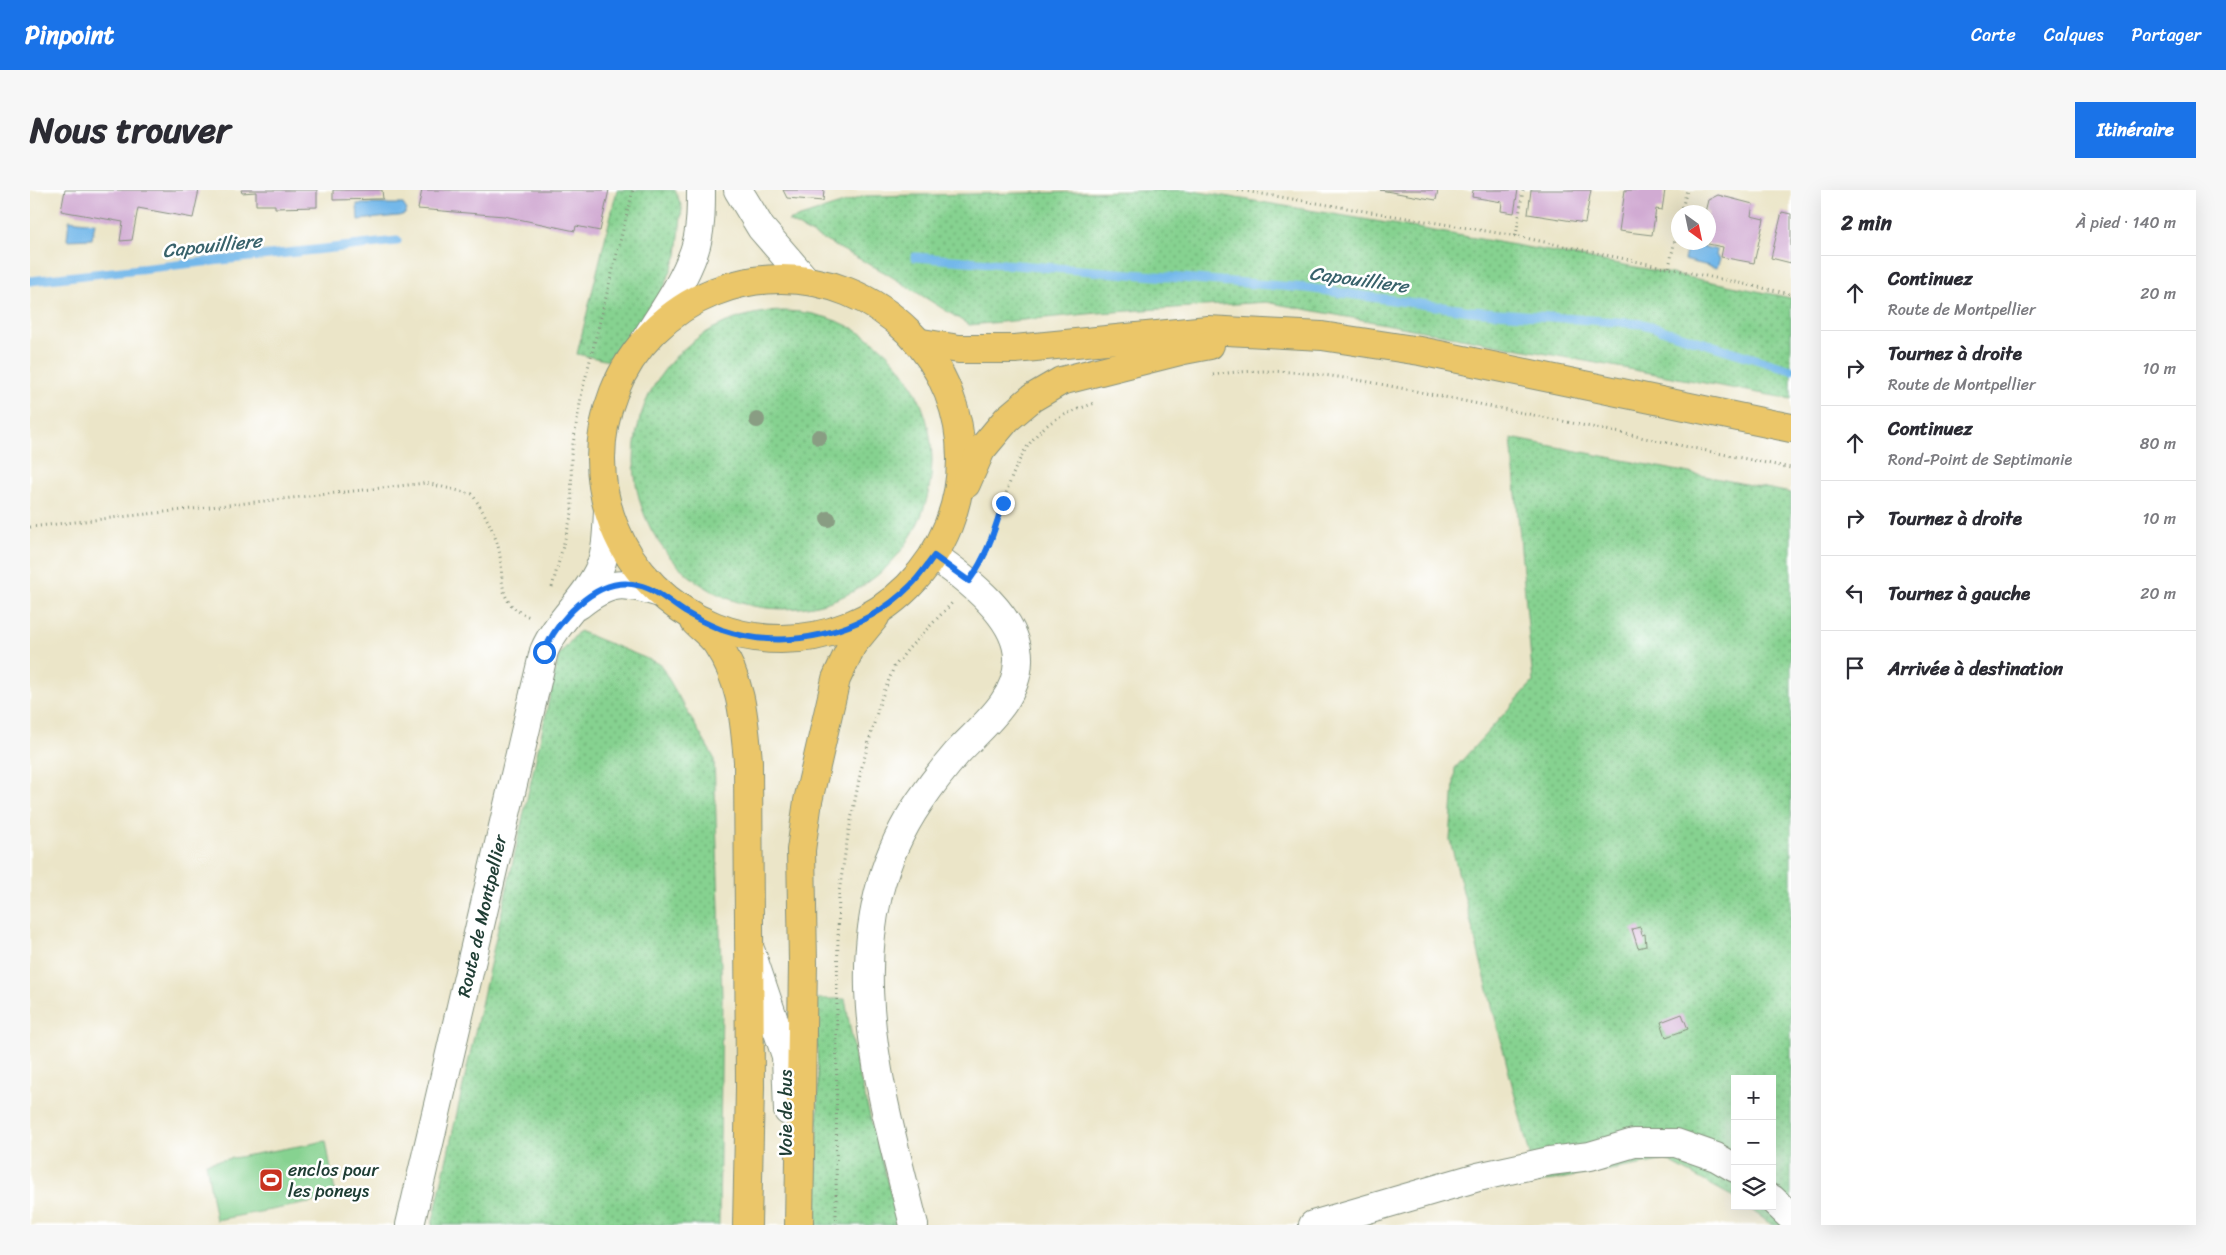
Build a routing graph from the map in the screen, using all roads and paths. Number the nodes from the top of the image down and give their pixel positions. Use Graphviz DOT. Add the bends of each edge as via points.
graph roads {
  1 [pos="633,190"];
  2 [pos="701,190"];
  3 [pos="738,190"];
  4 [pos="1238,190"];
  5 [pos="1524,190"];
  6 [pos="1686,190"];
  7 [pos="1683,205"];
  8 [pos="1516,236"];
  9 [pos="1673,250"];
  10 [pos="1669,267"];
  11 [pos="805,279"];
  12 [pos="1791,294"];
  13 [pos="1271,334"];
  14 [pos="645,340"];
  15 [pos="922,343"];
  16 [pos="1208,376"];
  17 [pos="1102,401"];
  18 [pos="1791,428"];
  19 [pos="1791,468"];
  20 [pos="958,501"];
  21 [pos="608,510"];
  22 [pos="30,527"];
  23 [pos="934,556"];
  24 [pos="969,581"];
  25 [pos="660,593"];
  26 [pos="559,604"];
  27 [pos="881,610"];
  28 [pos="685,612"];
  29 [pos="546,629"];
  30 [pos="749,946"];
  31 [pos="1731,1165"];
  32 [pos="1776,1203"];
  33 [pos="1791,1218"];
  34 [pos="410,1225"];
  35 [pos="747,1225"];
  36 [pos="786,1225"];
  37 [pos="799,1225"];
  38 [pos="914,1225"];
  39 [pos="1312,1225"];
  1 -- 26 [label="path" via="582,392 570,455 572,514"];
  2 -- 14 [label="street" via="701,218 695,251"];
  3 -- 11 [label="street" via="761,228"];
  4 -- 8 [label="path"];
  5 -- 8 [label="path"];
  6 -- 7 [label="path"];
  8 -- 10 [label="path"];
  9 -- 10 [label="path"];
  10 -- 12 [label="path"];
  11 -- 14 [label="main road" via="761,279 718,289 678,310"];
  11 -- 15 [label="main road" via="849,290 889,312"];
  13 -- 15 [label="main road" via="1208,330 1015,348 959,349"];
  13 -- 18 [label="main road" via="1322,336 1420,351"];
  13 -- 20 [label="main road" via="1184,350 1062,381 1032,398 1007,418 982,450"];
  14 -- 21 [label="main road" via="627,364 604,420 601,480"];
  15 -- 20 [label="main road" via="945,378 959,418 963,459"];
  16 -- 19 [label="path" via="1265,370 1319,375 1401,388"];
  17 -- 24 [label="path" via="1052,422 1031,443 1015,467 991,544"];
  20 -- 23 [label="main road"];
  21 -- 25 [label="main road" via="620,541 638,569"];
  21 -- 26 [label="street, Route de Montpellier" via="606,543 600,566 588,589"];
  22 -- 29 [label="path" via="426,483 472,494 491,522 498,548 502,591 517,612"];
  23 -- 24 [label="street"];
  23 -- 27 [label="main road" via="911,585"];
  24 -- 38 [label="street" via="1007,625 1016,642 1015,684 1006,701 955,755 919,802 898,840 884,871 873,923 868,974 879,1084"];
  25 -- 26 [label="street, Route de Montpellier" via="631,584 612,586"];
  25 -- 28 [label="main road"];
  26 -- 29 [label="street, Route de Montpellier"];
  27 -- 28 [label="main road" via="844,628 804,638 762,639 722,630"];
  27 -- 37 [label="main road" via="852,645 836,679 808,802 802,850"];
  28 -- 30 [label="main road" via="716,642 735,676 744,719 748,761"];
  29 -- 34 [label="street, Route de Montpellier" via="540,671"];
  30 -- 35 [label="main road"];
  30 -- 36 [label="street, Voie de bus" via="786,1056"];
  31 -- 39 [label="street" via="1716,1156 1676,1143 1634,1142 1590,1156 1478,1177"];
  32 -- 33 [label="street"];
}
